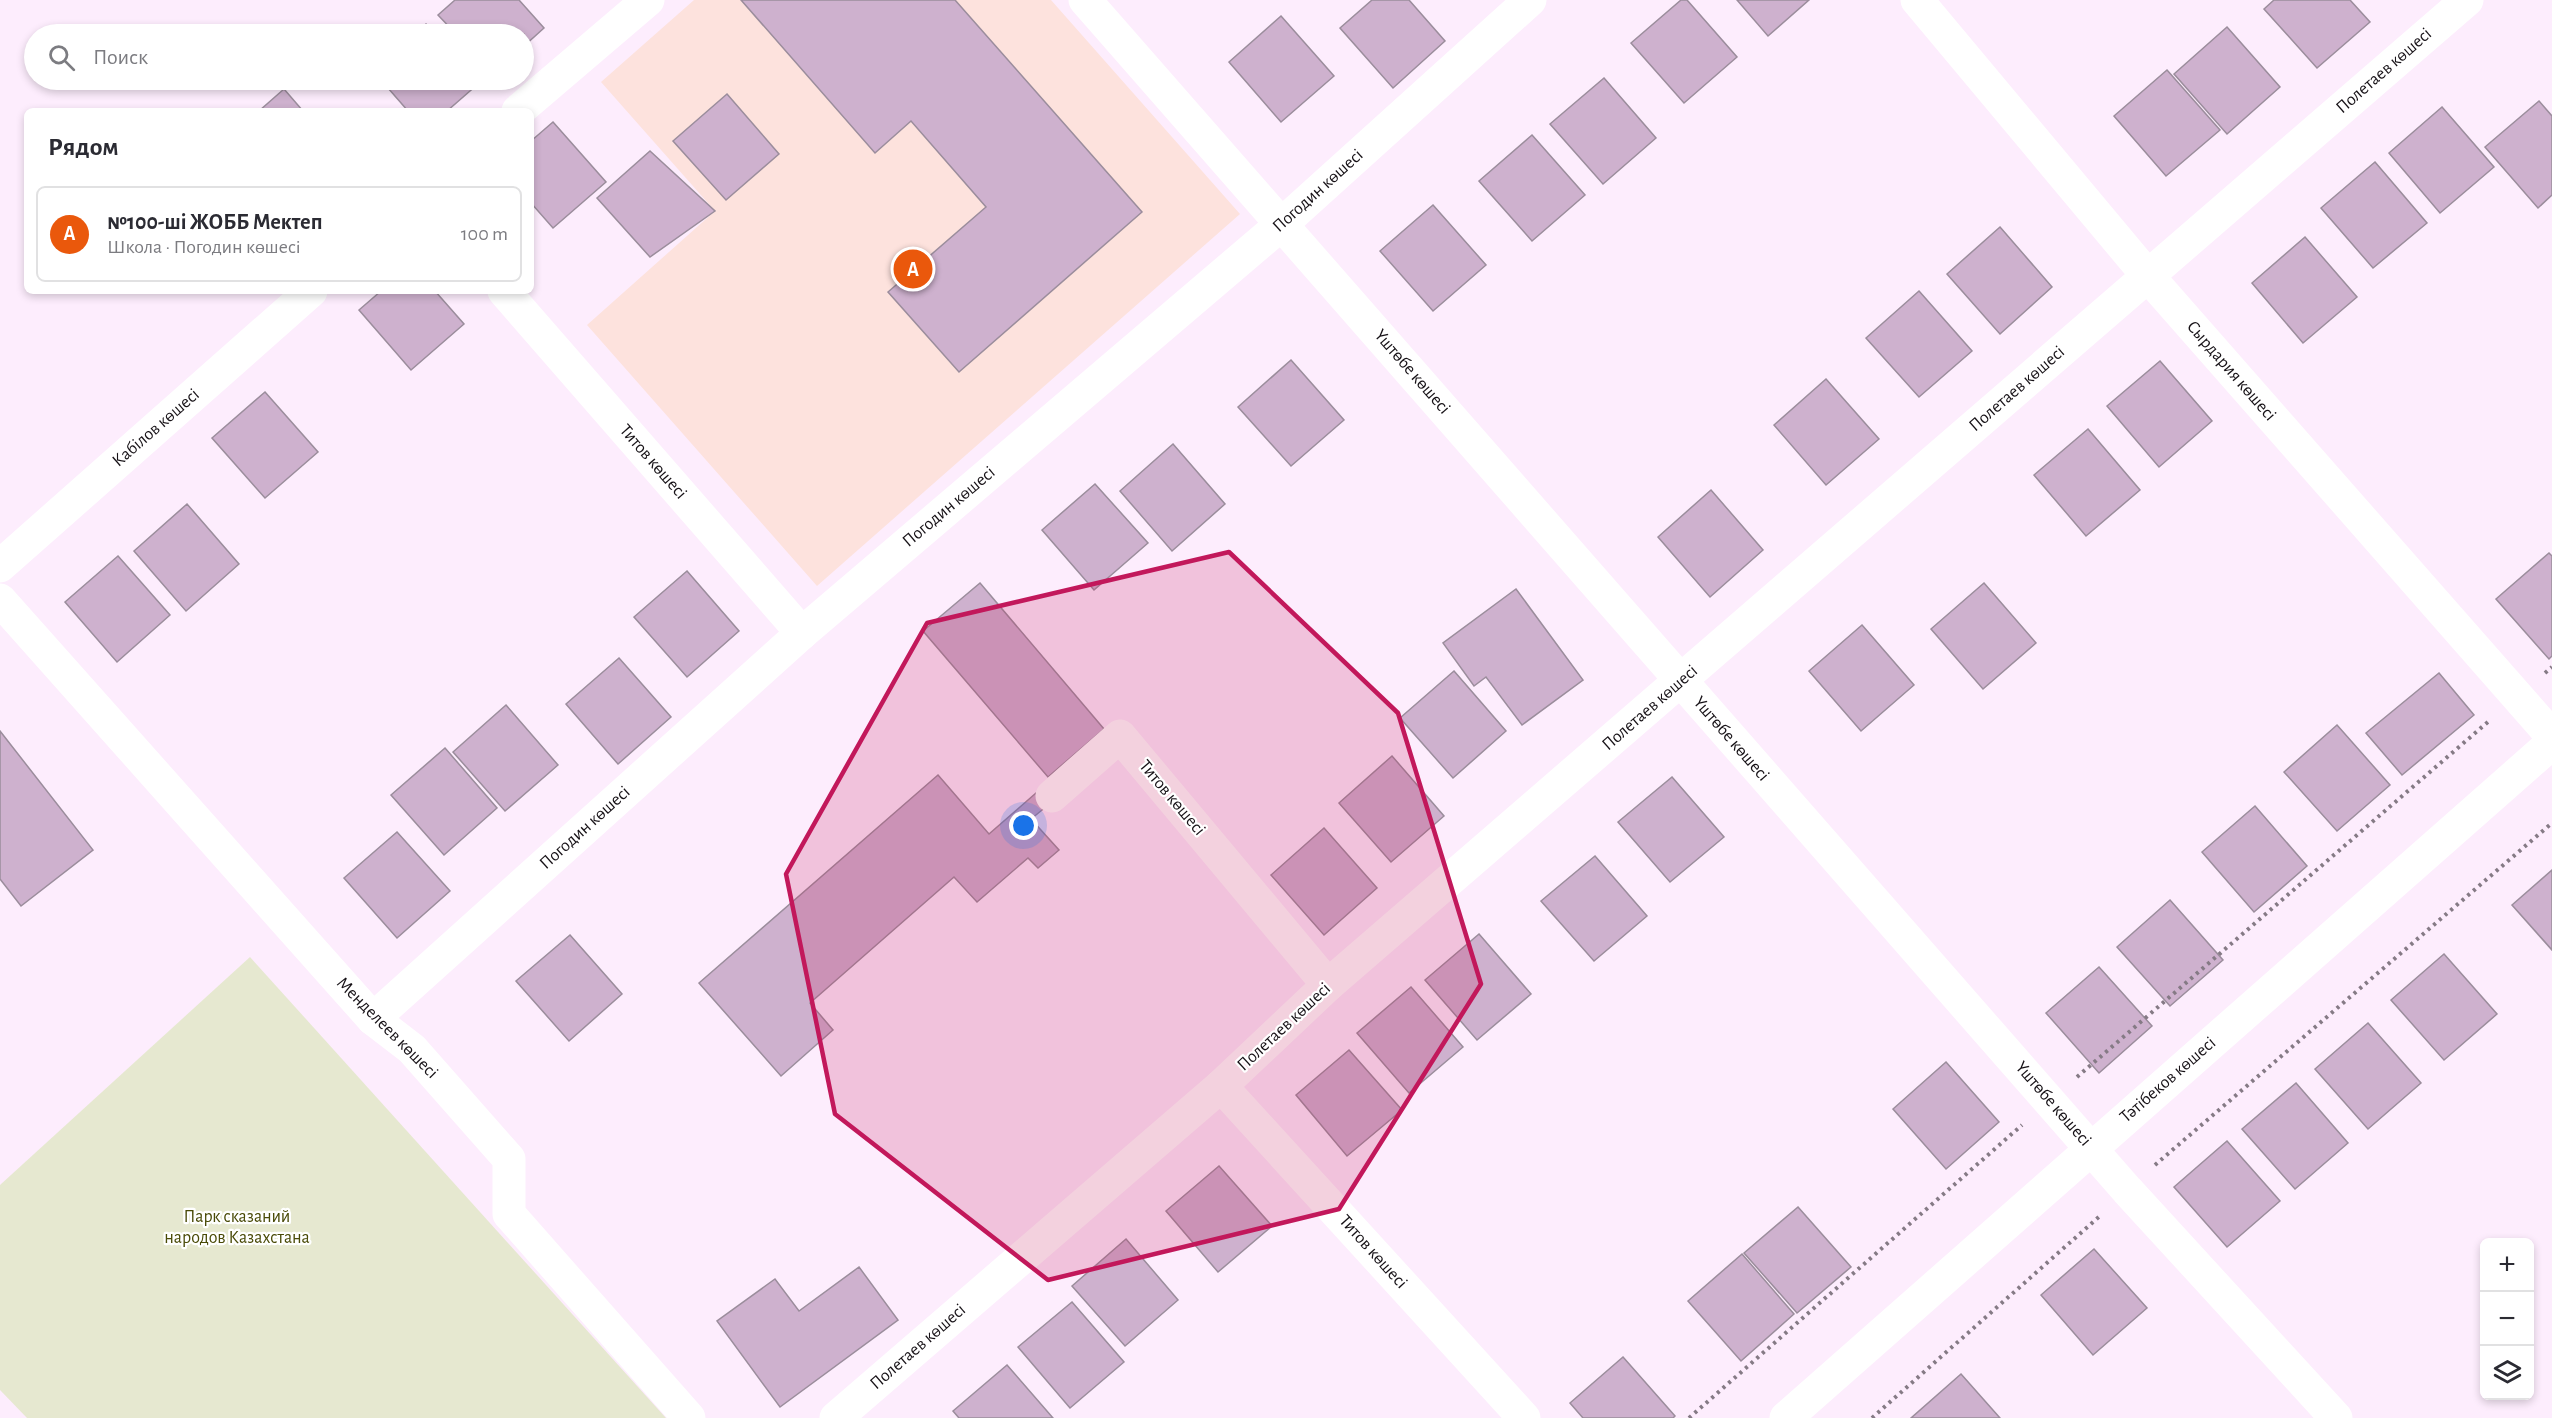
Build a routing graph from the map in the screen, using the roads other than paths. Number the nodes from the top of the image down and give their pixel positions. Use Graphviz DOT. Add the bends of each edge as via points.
graph roads {
  1 [pos="648,0"];
  2 [pos="1085,0"];
  3 [pos="1530,0"];
  4 [pos="1917,0"];
  5 [pos="2467,0"];
  6 [pos="522,108"];
  7 [pos="1283,223"];
  8 [pos="2147,275"];
  9 [pos="308,294"];
  10 [pos="507,294"];
  11 [pos="0,566"];
  12 [pos="0,600"];
  13 [pos="802,633"];
  14 [pos="1680,682"];
  15 [pos="2552,736"];
  16 [pos="2552,743"];
  17 [pos="1052,796"];
  18 [pos="1328,985"];
  19 [pos="373,1019"];
  20 [pos="1221,1086"];
  21 [pos="2091,1147"];
  22 [pos="688,1418"];
  23 [pos="836,1418"];
  24 [pos="1524,1418"];
  25 [pos="1786,1418"];
  26 [pos="2336,1418"];
  1 -- 6 [label="street"];
  2 -- 7 [label="street, Үштөбе көшесі"];
  3 -- 7 [label="street, Погодин көшесі"];
  4 -- 8 [label="street, Сырдария көшесі"];
  5 -- 8 [label="street, Полетаев көшесі"];
  7 -- 13 [label="street, Погодин көшесі"];
  7 -- 14 [label="street, Үштөбе көшесі"];
  8 -- 14 [label="street, Полетаев көшесі"];
  8 -- 15 [label="street, Сырдария көшесі"];
  9 -- 11 [label="street, Кабілов көшесі"];
  10 -- 13 [label="street, Титов көшесі"];
  12 -- 19 [label="street, Менделеев көшесі"];
  13 -- 19 [label="street, Погодин көшесі"];
  14 -- 18 [label="street, Полетаев көшесі"];
  14 -- 21 [label="street, Үштөбе көшесі"];
  16 -- 21 [label="street, Тәтібеков көшесі"];
  17 -- 18 [label="street, Титов көшесі" via="1120,736"];
  18 -- 20 [label="street, Полетаев көшесі"];
  19 -- 22 [label="street, Менделеев көшесі" via="412,1049 509,1159 509,1214"];
  20 -- 23 [label="street, Полетаев көшесі"];
  20 -- 24 [label="street, Титов көшесі"];
  21 -- 25 [label="street, Тәтібеков көшесі"];
  21 -- 26 [label="street, Үштөбе көшесі"];
}
